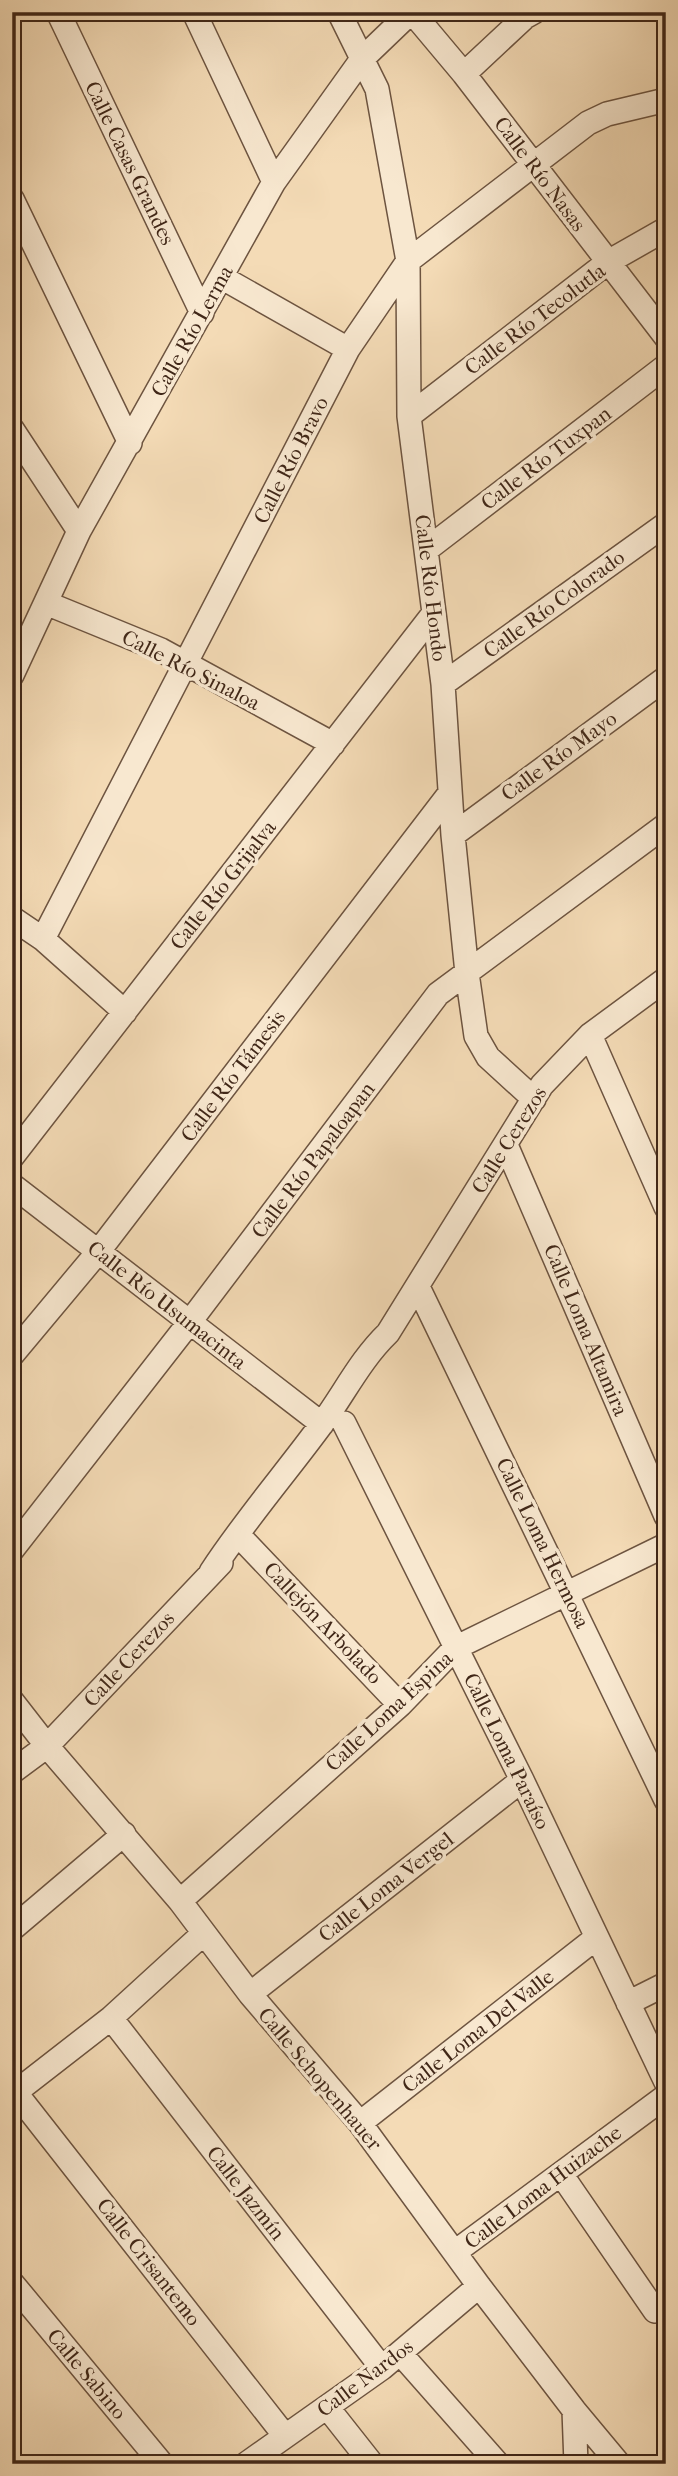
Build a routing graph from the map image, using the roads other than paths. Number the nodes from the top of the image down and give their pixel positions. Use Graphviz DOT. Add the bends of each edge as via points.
graph roads {
  1 [pos="58,12"];
  2 [pos="194,12"];
  3 [pos="339,12"];
  4 [pos="412,12"];
  5 [pos="534,12"];
  6 [pos="362,59"];
  7 [pos="464,74"];
  8 [pos="666,100"];
  9 [pos="532,166"];
  10 [pos="274,182"];
  11 [pos="12,199"];
  12 [pos="666,229"];
  13 [pos="408,261"];
  14 [pos="608,262"];
  15 [pos="221,277"];
  16 [pos="202,313"];
  17 [pos="666,337"];
  18 [pos="348,349"];
  19 [pos="666,366"];
  20 [pos="409,416"];
  21 [pos="12,429"];
  22 [pos="130,443"];
  23 [pos="666,524"];
  24 [pos="79,531"];
  25 [pos="426,550"];
  26 [pos="46,603"];
  27 [pos="434,613"];
  28 [pos="15,658"];
  29 [pos="185,663"];
  30 [pos="666,678"];
  31 [pos="443,684"];
  32 [pos="333,744"];
  33 [pos="450,793"];
  34 [pos="666,825"];
  35 [pos="453,835"];
  36 [pos="12,918"];
  37 [pos="43,939"];
  38 [pos="467,973"];
  39 [pos="666,979"];
  40 [pos="125,1012"];
  41 [pos="590,1035"];
  42 [pos="534,1099"];
  43 [pos="506,1145"];
  44 [pos="12,1157"];
  45 [pos="12,1185"];
  46 [pos="666,1207"];
  47 [pos="98,1252"];
  48 [pos="418,1287"];
  49 [pos="190,1323"];
  50 [pos="12,1355"];
  51 [pos="333,1423"];
  52 [pos="666,1516"];
  53 [pos="245,1542"];
  54 [pos="666,1545"];
  55 [pos="12,1550"];
  56 [pos="211,1572"];
  57 [pos="567,1593"];
  58 [pos="455,1648"];
  59 [pos="12,1701"];
  60 [pos="400,1705"];
  61 [pos="47,1746"];
  62 [pos="12,1772"];
  63 [pos="522,1780"];
  64 [pos="666,1800"];
  65 [pos="124,1834"];
  66 [pos="180,1901"];
  67 [pos="12,1929"];
  68 [pos="204,1933"];
  69 [pos="596,1938"];
  70 [pos="666,1984"];
  71 [pos="250,1994"];
  72 [pos="628,2003"];
  73 [pos="111,2018"];
  74 [pos="666,2082"];
  75 [pos="13,2092"];
  76 [pos="666,2096"];
  77 [pos="360,2123"];
  78 [pos="561,2174"];
  79 [pos="454,2252"];
  80 [pos="12,2283"];
  81 [pos="479,2286"];
  82 [pos="654,2311"];
  83 [pos="400,2353"];
  84 [pos="382,2368"];
  85 [pos="327,2407"];
  86 [pos="575,2410"];
  87 [pos="285,2436"];
  88 [pos="162,2464"];
  89 [pos="246,2464"];
  90 [pos="372,2464"];
  91 [pos="498,2464"];
  92 [pos="576,2464"];
  93 [pos="619,2464"];
  1 -- 16 [label="street, Calle Casas Grandes"];
  2 -- 10 [label="street"];
  3 -- 6 [label="street, Calle Río Hondo"];
  4 -- 6 [label="street, Calle Río Lerma"];
  4 -- 7 [label="street, Calle Río Nasas"];
  5 -- 7 [label="street"];
  6 -- 10 [label="street, Calle Río Lerma"];
  6 -- 13 [label="street, Calle Río Hondo" via="377,89"];
  7 -- 9 [label="street, Calle Río Nasas"];
  8 -- 9 [label="street, Calle Río Bravo" via="587,123"];
  9 -- 13 [label="street, Calle Río Bravo"];
  9 -- 14 [label="street, Calle Río Nasas"];
  10 -- 15 [label="street, Calle Río Lerma"];
  11 -- 22 [label="street"];
  12 -- 14 [label="street, Calle Río Tecolutla"];
  13 -- 18 [label="street, Calle Río Bravo"];
  13 -- 20 [label="street, Calle Río Hondo"];
  14 -- 17 [label="street, Calle Río Nasas"];
  14 -- 20 [label="street, Calle Río Tecolutla"];
  15 -- 16 [label="street, Calle Río Lerma"];
  15 -- 18 [label="street"];
  16 -- 22 [label="street, Calle Río Lerma"];
  18 -- 29 [label="street, Calle Río Bravo"];
  19 -- 25 [label="street, Calle Río Tuxpan"];
  20 -- 25 [label="street, Calle Río Hondo"];
  21 -- 24 [label="street"];
  22 -- 24 [label="street, Calle Río Lerma"];
  23 -- 31 [label="street, Calle Río Colorado"];
  24 -- 26 [label="street, Calle Río Lerma"];
  25 -- 27 [label="street, Calle Río Hondo"];
  26 -- 28 [label="street, Calle Río Lerma"];
  26 -- 29 [label="street, Calle Río Sinaloa"];
  27 -- 31 [label="street, Calle Río Hondo"];
  27 -- 32 [label="street, Calle Río Grijalva"];
  29 -- 32 [label="street, Calle Río Sinaloa"];
  29 -- 37 [label="street, Calle Río Bravo"];
  30 -- 35 [label="street, Calle Río Mayo"];
  31 -- 33 [label="street, Calle Río Hondo"];
  32 -- 40 [label="street, Calle Río Grijalva"];
  33 -- 35 [label="street, Calle Río Hondo"];
  33 -- 47 [label="street, Calle Río Támesis"];
  34 -- 38 [label="street, Calle Río Papaloapan"];
  35 -- 38 [label="street, Calle Río Hondo"];
  36 -- 37 [label="street"];
  37 -- 40 [label="street"];
  38 -- 42 [label="street, Calle Río Hondo" via="476,1036 488,1057"];
  38 -- 49 [label="street, Calle Río Papaloapan" via="438,994"];
  39 -- 41 [label="street, Calle Cerezos"];
  40 -- 44 [label="street, Calle Río Grijalva"];
  41 -- 42 [label="street, Calle Cerezos"];
  41 -- 46 [label="street"];
  42 -- 43 [label="street, Calle Cerezos"];
  43 -- 48 [label="street, Calle Cerezos"];
  43 -- 52 [label="street, Calle Loma Altamira"];
  45 -- 47 [label="street, Calle Río Usumacinta"];
  47 -- 49 [label="street, Calle Río Usumacinta"];
  47 -- 50 [label="street, Calle Río Támesis"];
  48 -- 51 [label="street, Calle Cerezos" via="388,1333 370,1350"];
  48 -- 57 [label="street, Calle Loma Hermosa"];
  49 -- 51 [label="street, Calle Río Usumacinta"];
  49 -- 55 [label="street, Calle Río Papaloapan"];
  51 -- 53 [label="street, Calle Cerezos"];
  51 -- 56 [label="street, Calle Cerezos" via="235,1535"];
  51 -- 58 [label="street, Calle Loma Paraíso"];
  53 -- 56 [label="street, Calle Cerezos"];
  53 -- 60 [label="street, Callejón Arbolado"];
  54 -- 57 [label="street, Calle Loma Espina"];
  56 -- 61 [label="street, Calle Cerezos"];
  57 -- 58 [label="street, Calle Loma Espina"];
  57 -- 64 [label="street, Calle Loma Hermosa"];
  58 -- 60 [label="street, Calle Loma Espina"];
  58 -- 63 [label="street, Calle Loma Paraíso"];
  59 -- 61 [label="street, Calle Schopenhauer"];
  60 -- 66 [label="street, Calle Loma Espina"];
  61 -- 62 [label="street, Calle Cerezos"];
  61 -- 65 [label="street, Calle Schopenhauer"];
  63 -- 69 [label="street, Calle Loma Paraíso"];
  63 -- 71 [label="street, Calle Loma Vergel"];
  65 -- 66 [label="street, Calle Schopenhauer"];
  65 -- 67 [label="street"];
  66 -- 68 [label="street, Calle Schopenhauer"];
  68 -- 71 [label="street, Calle Schopenhauer"];
  68 -- 73 [label="street"];
  69 -- 72 [label="street, Calle Loma Paraíso"];
  69 -- 77 [label="street, Calle Loma Del Valle"];
  70 -- 72 [label="street"];
  71 -- 77 [label="street, Calle Schopenhauer"];
  72 -- 74 [label="street, Calle Loma Paraíso"];
  73 -- 75 [label="street"];
  73 -- 84 [label="street, Calle Jazmín"];
  75 -- 87 [label="street, Calle Crisantemo"];
  76 -- 78 [label="street, Calle Loma Huizache"];
  77 -- 79 [label="street, Calle Schopenhauer"];
  78 -- 79 [label="street, Calle Loma Huizache"];
  78 -- 82 [label="street"];
  79 -- 81 [label="street, Calle Schopenhauer"];
  80 -- 88 [label="street, Calle Sabino"];
  81 -- 83 [label="street, Calle Nardos"];
  81 -- 86 [label="street, Calle Schopenhauer"];
  83 -- 84 [label="street, Calle Nardos"];
  83 -- 91 [label="street"];
  84 -- 85 [label="street, Calle Nardos"];
  85 -- 87 [label="street, Calle Nardos"];
  85 -- 90 [label="street"];
  86 -- 92 [label="street"];
  86 -- 93 [label="street, Calle Schopenhauer"];
  87 -- 89 [label="street, Calle Nardos"];
}
